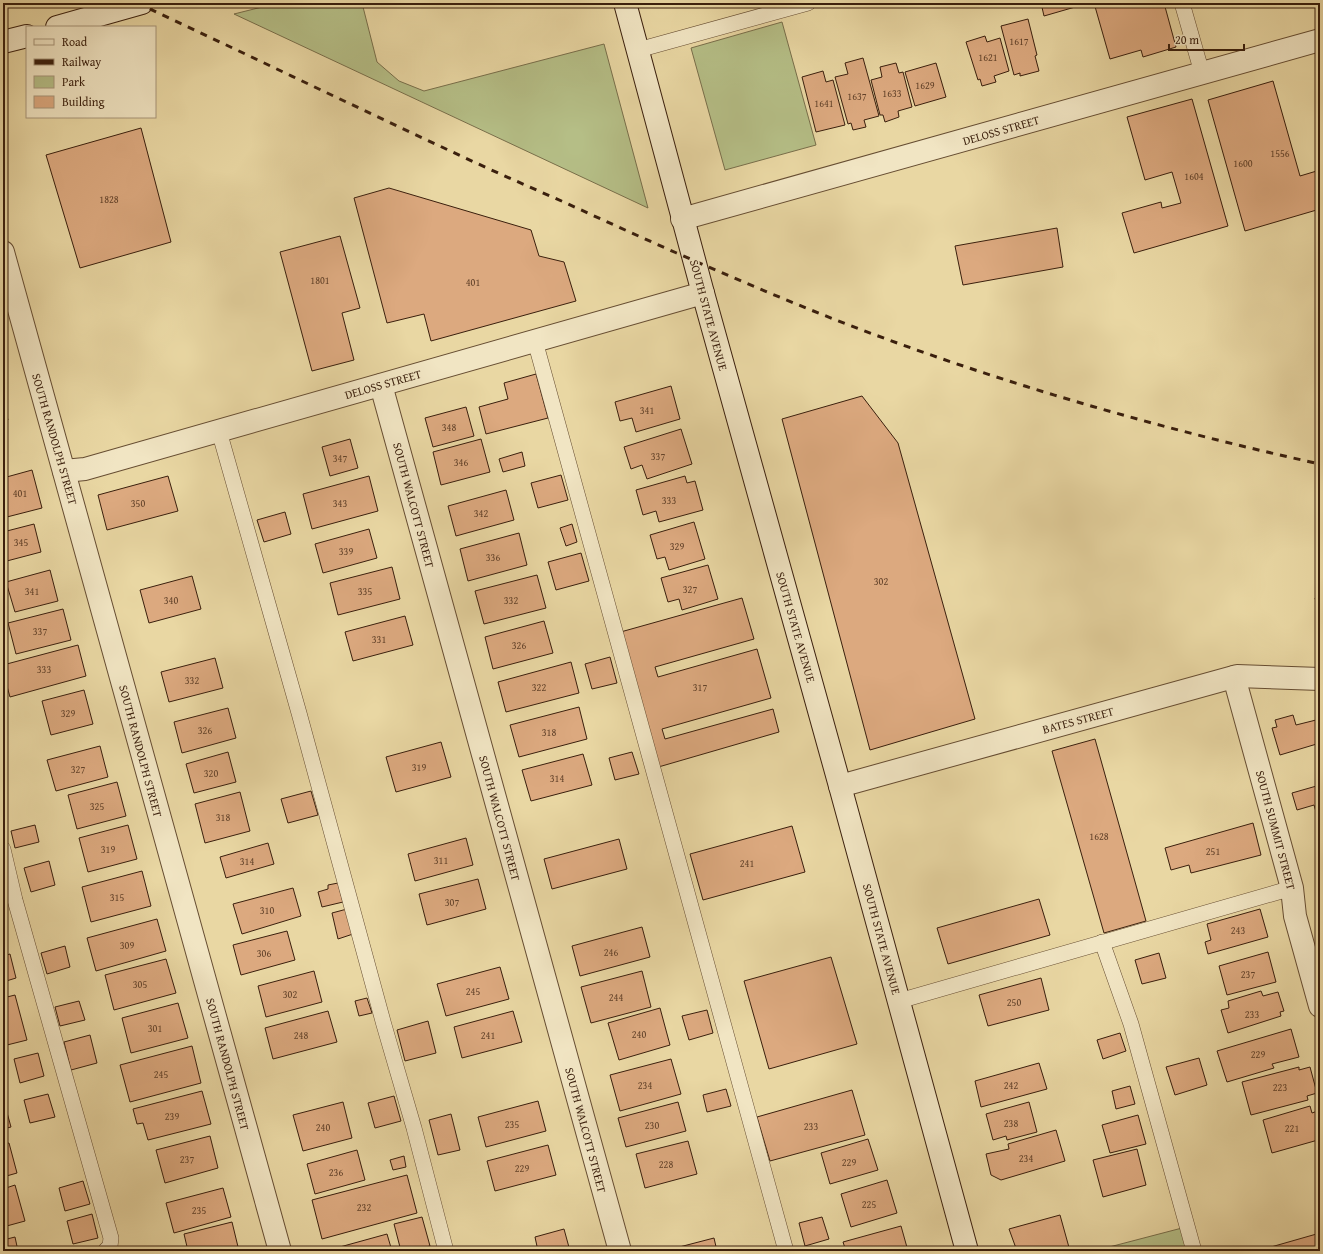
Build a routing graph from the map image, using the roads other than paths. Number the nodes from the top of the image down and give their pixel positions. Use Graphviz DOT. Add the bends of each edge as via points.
graph roads {
  1 [pos="142,3"];
  2 [pos="625,3"];
  3 [pos="808,3"];
  4 [pos="1182,3"];
  5 [pos="61,26"];
  6 [pos="26,36"];
  7 [pos="1320,40"];
  8 [pos="3,42"];
  9 [pos="638,50"];
  10 [pos="1202,73"];
  11 [pos="682,219"];
  12 [pos="3,252"];
  13 [pos="702,293"];
  14 [pos="535,341"];
  15 [pos="381,384"];
  16 [pos="219,430"];
  17 [pos="64,471"];
  18 [pos="1234,677"];
  19 [pos="1320,680"];
  20 [pos="840,786"];
  21 [pos="3,849"];
  22 [pos="1292,888"];
  23 [pos="1102,942"];
  24 [pos="899,1001"];
  25 [pos="1320,1006"];
  26 [pos="106,1251"];
  27 [pos="280,1251"];
  28 [pos="446,1251"];
  29 [pos="620,1251"];
  30 [pos="786,1251"];
  31 [pos="967,1251"];
  32 [pos="1194,1251"];
  1 -- 5 [label="street"];
  2 -- 9 [label="street, SOUTH STATE AVENUE"];
  3 -- 9 [label="lane"];
  4 -- 10 [label="lane"];
  6 -- 8 [label="street"];
  7 -- 10 [label="street, DELOSS STREET"];
  9 -- 11 [label="street, SOUTH STATE AVENUE"];
  10 -- 11 [label="street, DELOSS STREET"];
  11 -- 13 [label="street, SOUTH STATE AVENUE"];
  12 -- 17 [label="street, SOUTH RANDOLPH STREET"];
  13 -- 14 [label="street, DELOSS STREET"];
  13 -- 20 [label="street, SOUTH STATE AVENUE"];
  14 -- 15 [label="street, DELOSS STREET"];
  14 -- 30 [label="lane"];
  15 -- 16 [label="street, DELOSS STREET"];
  15 -- 29 [label="street, SOUTH WALCOTT STREET"];
  16 -- 17 [label="street, DELOSS STREET" via="85,469"];
  16 -- 28 [label="lane"];
  17 -- 27 [label="street, SOUTH RANDOLPH STREET"];
  18 -- 19 [label="street, BATES STREET"];
  18 -- 20 [label="street, BATES STREET"];
  18 -- 22 [label="street, SOUTH SUMMIT STREET"];
  20 -- 24 [label="street, SOUTH STATE AVENUE"];
  21 -- 26 [label="lane" via="15,900 111,1238"];
  22 -- 23 [label="lane"];
  22 -- 25 [label="street, SOUTH SUMMIT STREET" via="1295,916"];
  23 -- 24 [label="lane"];
  23 -- 32 [label="lane" via="1131,1024"];
  24 -- 31 [label="street, SOUTH STATE AVENUE"];
}
